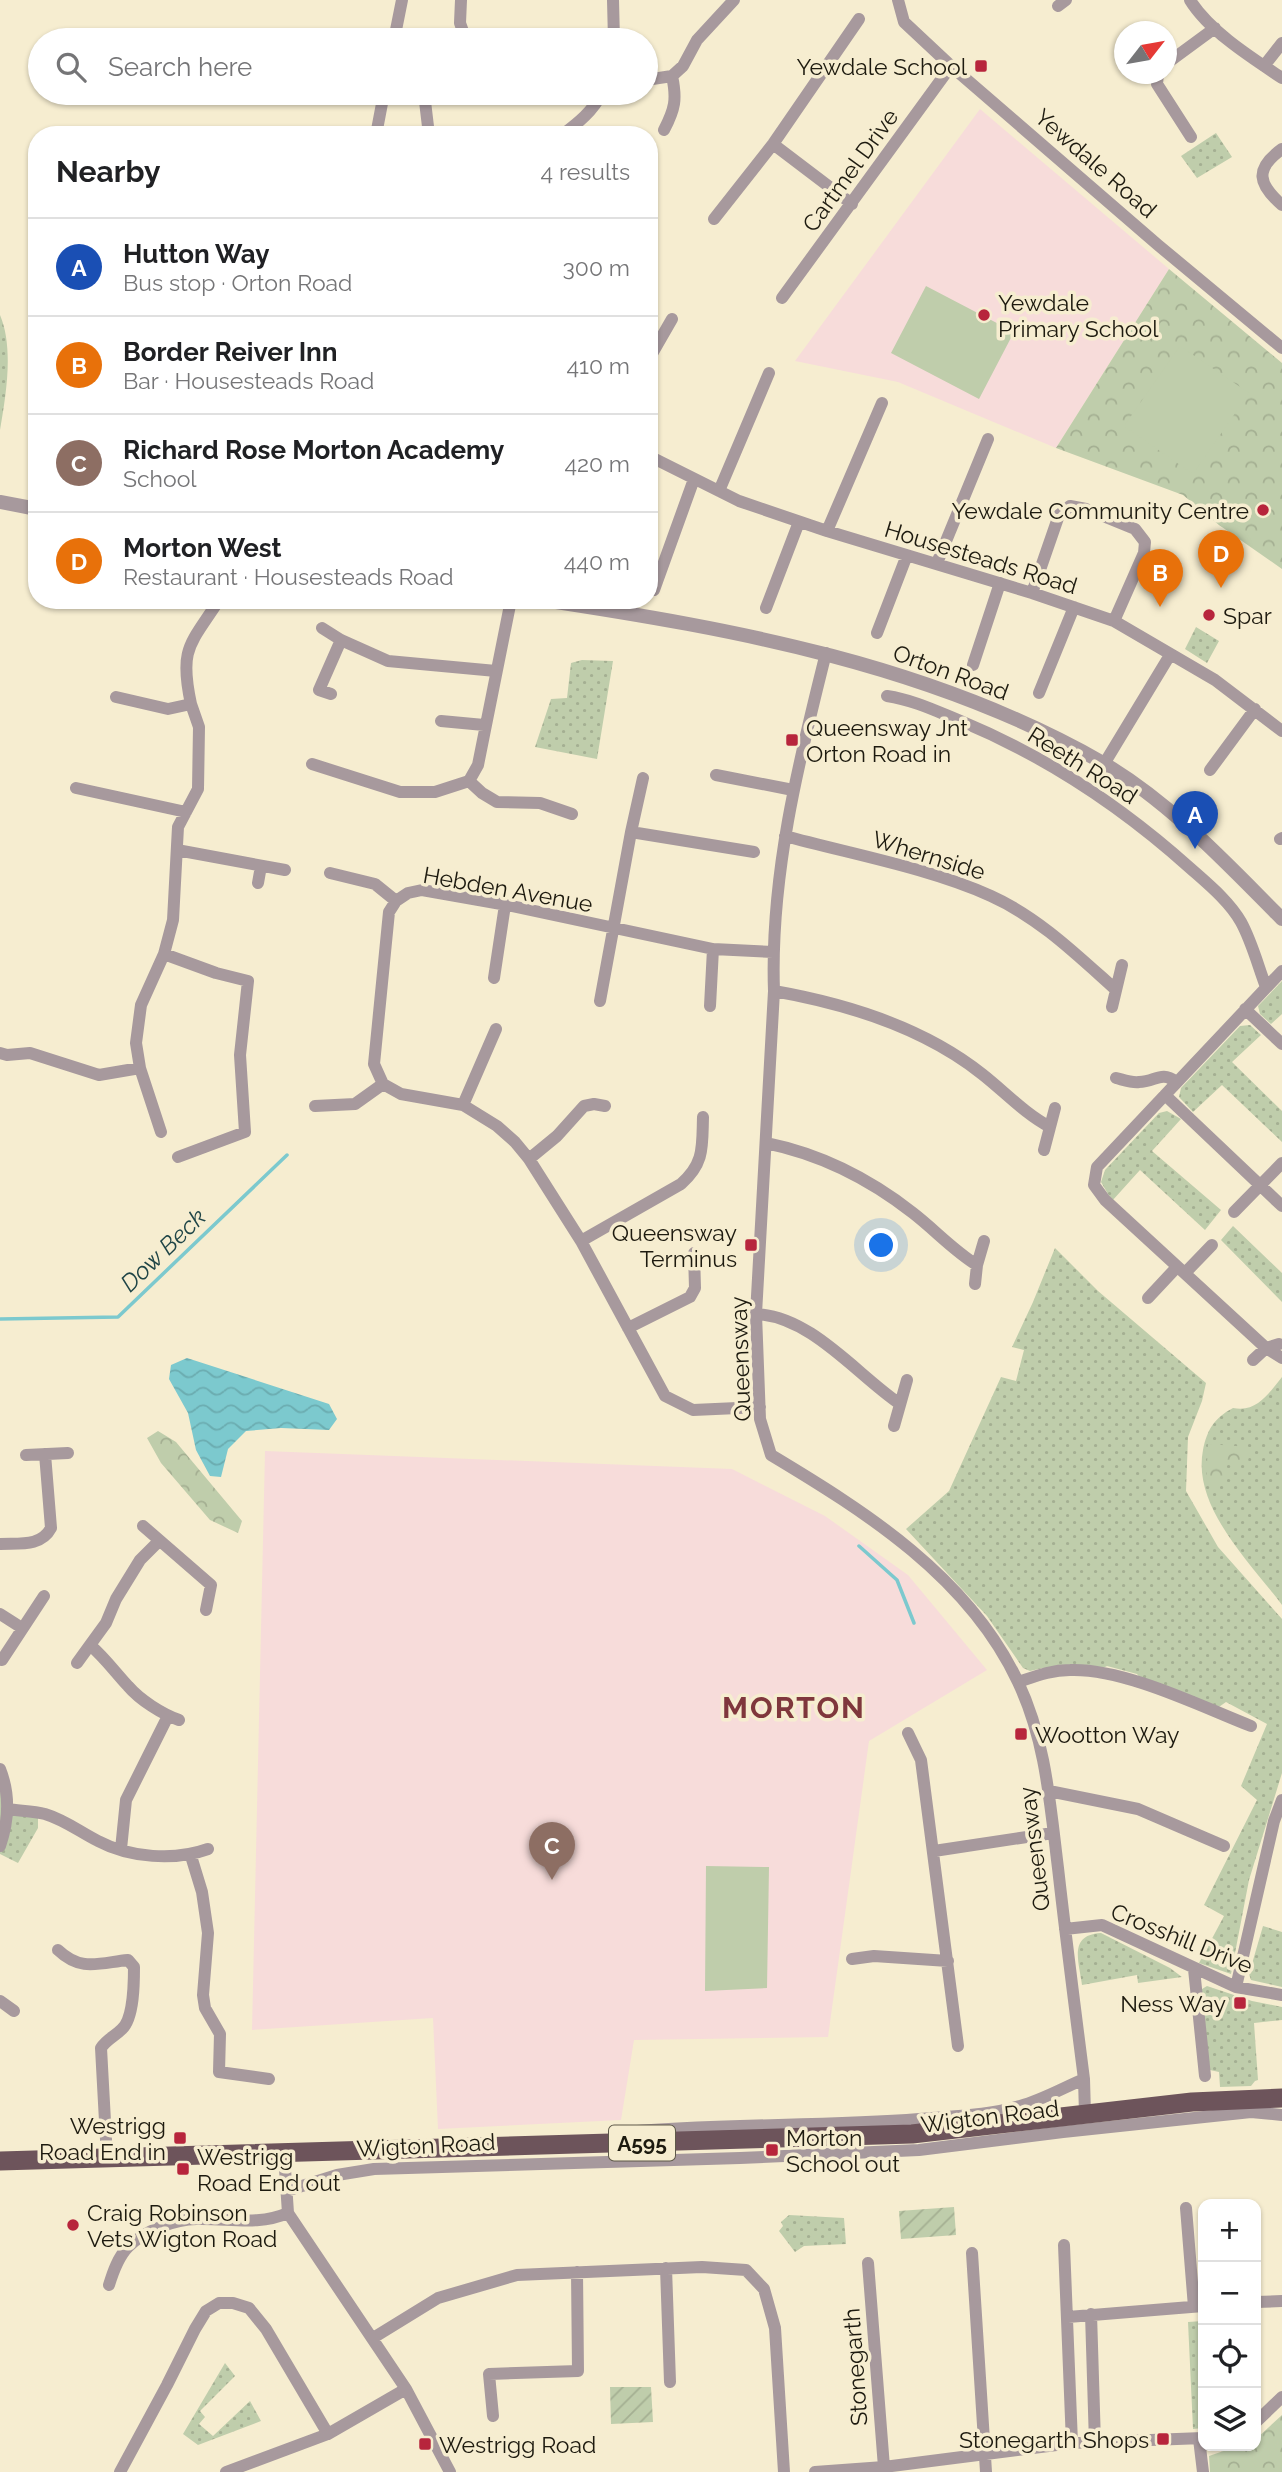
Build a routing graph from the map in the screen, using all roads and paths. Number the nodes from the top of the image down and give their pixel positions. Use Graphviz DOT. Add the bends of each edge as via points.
graph roads {
  1 [pos="402,0"];
  2 [pos="461,0"];
  3 [pos="613,0"];
  4 [pos="734,0"];
  5 [pos="898,0"];
  6 [pos="1190,0"];
  7 [pos="859,19"];
  8 [pos="396,28"];
  9 [pos="462,28"];
  10 [pos="614,28"];
  11 [pos="1215,28"];
  12 [pos="1282,43"];
  13 [pos="1177,56"];
  14 [pos="951,66"];
  15 [pos="1264,66"];
  16 [pos="672,76"];
  17 [pos="658,78"];
  18 [pos="1282,78"];
  19 [pos="1157,84"];
  20 [pos="382,105"];
  21 [pos="425,105"];
  22 [pos="594,105"];
  23 [pos="378,126"];
  24 [pos="428,126"];
  25 [pos="574,126"];
  26 [pos="664,130"];
  27 [pos="1191,137"];
  28 [pos="773,144"];
  29 [pos="1282,149"];
  30 [pos="852,204"];
  31 [pos="1282,205"];
  32 [pos="714,219"];
  33 [pos="782,298"];
  34 [pos="673,319"];
  35 [pos="658,344"];
  36 [pos="1282,348"];
  37 [pos="769,373"];
  38 [pos="882,403"];
  39 [pos="988,439"];
  40 [pos="658,461"];
  41 [pos="694,479"];
  42 [pos="719,491"];
  43 [pos="0,502"];
  44 [pos="28,507"];
  45 [pos="799,522"];
  46 [pos="827,531"];
  47 [pos="907,555"];
  48 [pos="937,563"];
  49 [pos="658,576"];
  50 [pos="1000,583"];
  51 [pos="1032,593"];
  52 [pos="1074,607"];
  53 [pos="766,608"];
  54 [pos="213,609"];
  55 [pos="509,609"];
  56 [pos="600,609"];
  57 [pos="1114,621"];
  58 [pos="322,628"];
  59 [pos="877,633"];
  60 [pos="341,640"];
  61 [pos="826,653"];
  62 [pos="1170,654"];
  63 [pos="973,665"];
  64 [pos="496,671"];
  65 [pos="1039,693"];
  66 [pos="331,694"];
  67 [pos="887,696"];
  68 [pos="116,697"];
  69 [pos="191,704"];
  70 [pos="1255,709"];
  71 [pos="441,721"];
  72 [pos="484,725"];
  73 [pos="1282,731"];
  74 [pos="312,764"];
  75 [pos="1104,764"];
  76 [pos="1210,770"];
  77 [pos="716,775"];
  78 [pos="643,778"];
  79 [pos="469,781"];
  80 [pos="76,788"];
  81 [pos="793,790"];
  82 [pos="186,812"];
  83 [pos="572,814"];
  84 [pos="631,832"];
  85 [pos="785,836"];
  86 [pos="177,850"];
  87 [pos="754,852"];
  88 [pos="261,866"];
  89 [pos="285,870"];
  90 [pos="330,873"];
  91 [pos="258,883"];
  92 [pos="396,901"];
  93 [pos="505,905"];
  94 [pos="1282,919"];
  95 [pos="614,929"];
  96 [pos="713,949"];
  97 [pos="772,952"];
  98 [pos="164,954"];
  99 [pos="1122,965"];
  100 [pos="1282,971"];
  101 [pos="495,978"];
  102 [pos="1266,987"];
  103 [pos="1115,989"];
  104 [pos="774,991"];
  105 [pos="600,1001"];
  106 [pos="710,1006"];
  107 [pos="1112,1007"];
  108 [pos="1245,1009"];
  109 [pos="496,1029"];
  110 [pos="1282,1044"];
  111 [pos="0,1054"];
  112 [pos="140,1068"];
  113 [pos="1116,1078"];
  114 [pos="1177,1082"];
  115 [pos="383,1084"];
  116 [pos="1165,1095"];
  117 [pos="463,1105"];
  118 [pos="605,1106"];
  119 [pos="315,1107"];
  120 [pos="1055,1108"];
  121 [pos="703,1117"];
  122 [pos="1050,1127"];
  123 [pos="161,1132"];
  124 [pos="766,1143"];
  125 [pos="1044,1150"];
  126 [pos="178,1157"];
  127 [pos="530,1159"];
  128 [pos="1282,1163"];
  129 [pos="1260,1185"];
  130 [pos="1282,1206"];
  131 [pos="1234,1212"];
  132 [pos="581,1241"];
  133 [pos="984,1241"];
  134 [pos="1212,1245"];
  135 [pos="694,1253"];
  136 [pos="977,1265"];
  137 [pos="1181,1270"];
  138 [pos="975,1284"];
  139 [pos="1147,1298"];
  140 [pos="756,1314"];
  141 [pos="628,1328"];
  142 [pos="1279,1344"];
  143 [pos="1265,1349"];
  144 [pos="1282,1357"];
  145 [pos="1254,1360"];
  146 [pos="907,1380"];
  147 [pos="900,1404"];
  148 [pos="760,1407"];
  149 [pos="894,1426"];
  150 [pos="68,1453"];
  151 [pos="45,1454"];
  152 [pos="26,1455"];
  153 [pos="143,1526"];
  154 [pos="158,1542"];
  155 [pos="0,1544"];
  156 [pos="44,1596"];
  157 [pos="206,1610"];
  158 [pos="0,1614"];
  159 [pos="22,1628"];
  160 [pos="90,1645"];
  161 [pos="2,1660"];
  162 [pos="77,1663"];
  163 [pos="1018,1682"];
  164 [pos="1251,1726"];
  165 [pos="908,1732"];
  166 [pos="0,1769"];
  167 [pos="1049,1791"];
  168 [pos="1282,1800"];
  169 [pos="7,1809"];
  170 [pos="1053,1833"];
  171 [pos="0,1846"];
  172 [pos="1224,1846"];
  173 [pos="121,1849"];
  174 [pos="208,1849"];
  175 [pos="934,1851"];
  176 [pos="191,1856"];
  177 [pos="1065,1928"];
  178 [pos="58,1950"];
  179 [pos="852,1959"];
  180 [pos="948,1961"];
  181 [pos="1194,1969"];
  182 [pos="1236,1987"];
  183 [pos="1282,1995"];
  184 [pos="0,2001"];
  185 [pos="14,2011"];
  186 [pos="957,2046"];
  187 [pos="1205,2076"];
  188 [pos="269,2078"];
  189 [pos="1084,2079"];
  190 [pos="1282,2098"];
  191 [pos="1085,2114"];
  192 [pos="1282,2115"];
  193 [pos="616,2143"];
  194 [pos="284,2154"];
  195 [pos="107,2158"];
  196 [pos="0,2161"];
  197 [pos="286,2191"];
  198 [pos="1186,2208"];
  199 [pos="288,2213"];
  200 [pos="1064,2245"];
  201 [pos="972,2253"];
  202 [pos="868,2263"];
  203 [pos="666,2268"];
  204 [pos="577,2272"];
  205 [pos="109,2285"];
  206 [pos="1282,2301"];
  207 [pos="1261,2302"];
  208 [pos="1198,2306"];
  209 [pos="1091,2314"];
  210 [pos="1068,2317"];
  211 [pos="373,2338"];
  212 [pos="670,2382"];
  213 [pos="406,2389"];
  214 [pos="1282,2397"];
  215 [pos="493,2416"];
  216 [pos="1261,2417"];
  217 [pos="328,2434"];
  218 [pos="1198,2438"];
  219 [pos="1072,2443"];
  220 [pos="1095,2443"];
  221 [pos="1202,2451"];
  222 [pos="985,2455"];
  223 [pos="884,2467"];
  224 [pos="120,2472"];
  225 [pos="226,2472"];
  226 [pos="450,2472"];
  227 [pos="784,2472"];
  228 [pos="815,2472"];
  229 [pos="986,2472"];
  230 [pos="1203,2472"];
  1 -- 8 [label="street"];
  2 -- 9 [label="street"];
  3 -- 10 [label="street"];
  4 -- 16 [label="street"];
  5 -- 14 [label="street, Yewdale Road" via="904,22"];
  6 -- 11 [label="street"];
  7 -- 28 [label="street"];
  11 -- 13 [label="street"];
  11 -- 15 [label="street"];
  12 -- 15 [label="street"];
  14 -- 30 [label="street, Cartmel Drive"];
  14 -- 36 [label="street, Yewdale Road"];
  15 -- 18 [label="street"];
  16 -- 17 [label="street"];
  16 -- 26 [label="street" via="676,93"];
  19 -- 27 [label="street"];
  20 -- 23 [label="street"];
  21 -- 24 [label="street"];
  22 -- 25 [label="street"];
  28 -- 30 [label="street"];
  28 -- 32 [label="street"];
  29 -- 31 [label="street" via="1268,159 1262,176 1265,191"];
  30 -- 33 [label="street, Cartmel Drive"];
  34 -- 35 [label="street"];
  37 -- 42 [label="street"];
  38 -- 46 [label="street"];
  39 -- 48 [label="street"];
  40 -- 41 [label="street, Housesteads Road"];
  41 -- 42 [label="street, Housesteads Road"];
  41 -- 49 [label="street"];
  42 -- 45 [label="street, Housesteads Road"];
  43 -- 44 [label="street"];
  45 -- 46 [label="street, Housesteads Road"];
  45 -- 53 [label="street"];
  46 -- 47 [label="street, Housesteads Road"];
  47 -- 48 [label="street, Housesteads Road"];
  47 -- 59 [label="street"];
  48 -- 50 [label="street, Housesteads Road"];
  50 -- 51 [label="street, Housesteads Road"];
  50 -- 63 [label="street"];
  51 -- 52 [label="street, Housesteads Road"];
  51 -- 57 [label="street" via="1059,515 1070,506 1086,509 1135,529 1145,542"];
  52 -- 57 [label="street, Housesteads Road"];
  52 -- 65 [label="street"];
  54 -- 69 [label="street" via="189,646 184,672"];
  55 -- 64 [label="street"];
  56 -- 61 [label="street, Orton Road"];
  57 -- 62 [label="street, Housesteads Road"];
  58 -- 60 [label="street"];
  60 -- 64 [label="street" via="388,661"];
  60 -- 66 [label="street" via="318,690"];
  61 -- 75 [label="street, Orton Road" via="961,697"];
  61 -- 81 [label="street, Queensway"];
  62 -- 70 [label="street, Housesteads Road"];
  62 -- 75 [label="street"];
  64 -- 72 [label="street"];
  67 -- 102 [label="street, Reeth Road" via="990,733 1097,793 1212,887 1241,922"];
  68 -- 69 [label="street" via="168,709"];
  69 -- 82 [label="street" via="199,727 198,789"];
  70 -- 73 [label="street, Housesteads Road"];
  70 -- 76 [label="street"];
  71 -- 72 [label="street"];
  72 -- 79 [label="street" via="478,765"];
  74 -- 79 [label="street" via="400,792 435,792"];
  75 -- 94 [label="street, Orton Road" via="1177,817"];
  77 -- 81 [label="street"];
  78 -- 84 [label="street"];
  79 -- 83 [label="street" via="497,802 540,803"];
  80 -- 82 [label="street"];
  81 -- 85 [label="street, Queensway"];
  82 -- 86 [label="street" via="178,827"];
  84 -- 87 [label="street"];
  84 -- 95 [label="street"];
  85 -- 97 [label="street, Queensway"];
  85 -- 103 [label="street, Whernside" via="924,872 993,897 1064,943"];
  86 -- 88 [label="street"];
  86 -- 98 [label="street" via="173,920"];
  88 -- 89 [label="street"];
  88 -- 91 [label="street"];
  90 -- 92 [label="street" via="375,884"];
  92 -- 93 [label="street, Hebden Avenue" via="422,890"];
  92 -- 115 [label="street, Hebden Avenue" via="387,926 374,1064"];
  93 -- 95 [label="street, Hebden Avenue"];
  93 -- 101 [label="street"];
  95 -- 96 [label="street, Hebden Avenue"];
  95 -- 105 [label="street"];
  96 -- 97 [label="street, Hebden Avenue"];
  96 -- 106 [label="street"];
  97 -- 104 [label="street, Queensway"];
  98 -- 112 [label="street" via="141,1005 136,1043"];
  98 -- 126 [label="street" via="248,982 240,1055 245,1132"];
  99 -- 103 [label="street"];
  100 -- 102 [label="street"];
  102 -- 108 [label="street"];
  103 -- 107 [label="street"];
  104 -- 122 [label="street" via="860,1011 930,1040"];
  104 -- 124 [label="street, Queensway"];
  108 -- 110 [label="street"];
  108 -- 114 [label="street"];
  109 -- 117 [label="street"];
  111 -- 112 [label="street" via="30,1053 99,1074"];
  112 -- 123 [label="street"];
  113 -- 114 [label="street" via="1137,1083 1161,1076"];
  114 -- 116 [label="street"];
  115 -- 117 [label="street" via="401,1094"];
  115 -- 119 [label="street" via="355,1104"];
  116 -- 129 [label="street"];
  116 -- 137 [label="street" via="1097,1167 1094,1185"];
  117 -- 127 [label="street" via="497,1126"];
  118 -- 127 [label="street" via="584,1106"];
  120 -- 122 [label="street"];
  121 -- 132 [label="street" via="701,1158 692,1174"];
  122 -- 125 [label="street"];
  124 -- 136 [label="street" via="827,1162 861,1179 913,1213"];
  124 -- 140 [label="street, Queensway"];
  127 -- 132 [label="street"];
  128 -- 129 [label="street"];
  129 -- 130 [label="street"];
  129 -- 131 [label="street"];
  132 -- 141 [label="street"];
  133 -- 136 [label="street"];
  134 -- 137 [label="street"];
  135 -- 141 [label="street" via="695,1288 690,1297"];
  136 -- 138 [label="street"];
  137 -- 139 [label="street"];
  137 -- 143 [label="street"];
  140 -- 147 [label="street" via="799,1327 847,1359"];
  140 -- 148 [label="street, Queensway"];
  141 -- 148 [label="street" via="665,1396 678,1405 693,1410"];
  142 -- 143 [label="street"];
  143 -- 144 [label="street"];
  143 -- 145 [label="street"];
  146 -- 147 [label="street"];
  147 -- 149 [label="street"];
  148 -- 163 [label="street, Queensway" via="771,1455 853,1505 918,1556 965,1603"];
  150 -- 151 [label="street"];
  151 -- 152 [label="street"];
  151 -- 155 [label="street" via="51,1528 37,1542"];
  153 -- 154 [label="street"];
  154 -- 157 [label="street" via="211,1585"];
  154 -- 160 [label="street" via="141,1560"];
  156 -- 159 [label="street"];
  158 -- 159 [label="street"];
  159 -- 161 [label="street"];
  160 -- 162 [label="street"];
  160 -- 173 [label="street" via="130,1689 173,1718 126,1800"];
  163 -- 164 [label="street" via="1053,1671 1101,1674"];
  163 -- 167 [label="street, Queensway" via="1037,1733"];
  165 -- 175 [label="street" via="921,1760"];
  166 -- 169 [label="street"];
  167 -- 170 [label="street, Queensway"];
  167 -- 172 [label="street" via="1138,1809"];
  168 -- 182 [label="street" via="1273,1821"];
  169 -- 171 [label="street"];
  169 -- 173 [label="street" via="44,1814"];
  170 -- 175 [label="street"];
  170 -- 177 [label="street, Queensway"];
  173 -- 176 [label="street" via="160,1857"];
  174 -- 176 [label="street"];
  175 -- 180 [label="street"];
  176 -- 188 [label="street" via="206,1919 203,1995 220,2034 219,2072"];
  177 -- 181 [label="street, Crosshill Drive" via="1102,1925"];
  177 -- 189 [label="street, Queensway"];
  178 -- 195 [label="street" via="79,1965 128,1960 134,1967 129,2019 101,2048"];
  179 -- 180 [label="street"];
  180 -- 186 [label="street"];
  181 -- 182 [label="street, Crosshill Drive"];
  181 -- 187 [label="street"];
  182 -- 183 [label="street, Crosshill Drive"];
  184 -- 185 [label="street"];
  189 -- 191 [label="street, Queensway"];
  189 -- 193 [label="street, Wigton Road" via="992,2113 833,2125 686,2127 615,2133"];
  190 -- 191 [label="main road, Wigton Road / A595"];
  191 -- 193 [label="main road, Wigton Road / A595" via="912,2134"];
  192 -- 197 [label="street, Wigton Road" via="1251,2112 919,2150 374,2169"];
  193 -- 194 [label="main road, Wigton Road / A595"];
  194 -- 195 [label="main road, Wigton Road / A595"];
  194 -- 197 [label="street"];
  195 -- 196 [label="main road, Wigton Road / A595"];
  197 -- 199 [label="street"];
  198 -- 208 [label="street"];
  199 -- 205 [label="street" via="252,2222 195,2218 170,2223 128,2247"];
  199 -- 211 [label="street"];
  200 -- 210 [label="street"];
  201 -- 222 [label="street"];
  202 -- 223 [label="street, Stonegarth"];
  203 -- 204 [label="street"];
  203 -- 212 [label="street"];
  203 -- 227 [label="street" via="746,2270 764,2289 775,2328"];
  204 -- 211 [label="street" via="517,2275 438,2298"];
  204 -- 215 [label="street" via="578,2371 489,2374"];
  206 -- 207 [label="street"];
  208 -- 209 [label="street"];
  209 -- 210 [label="street"];
  209 -- 220 [label="street"];
  210 -- 219 [label="street"];
  211 -- 213 [label="street"];
  213 -- 217 [label="street"];
  213 -- 226 [label="street"];
  214 -- 216 [label="street"];
  217 -- 224 [label="street" via="249,2308 219,2303 206,2311 195,2329"];
  217 -- 225 [label="street"];
  218 -- 220 [label="street"];
  219 -- 220 [label="street"];
  219 -- 222 [label="street"];
  221 -- 230 [label="street"];
  222 -- 223 [label="street"];
  222 -- 229 [label="street"];
  223 -- 228 [label="street"];
}
